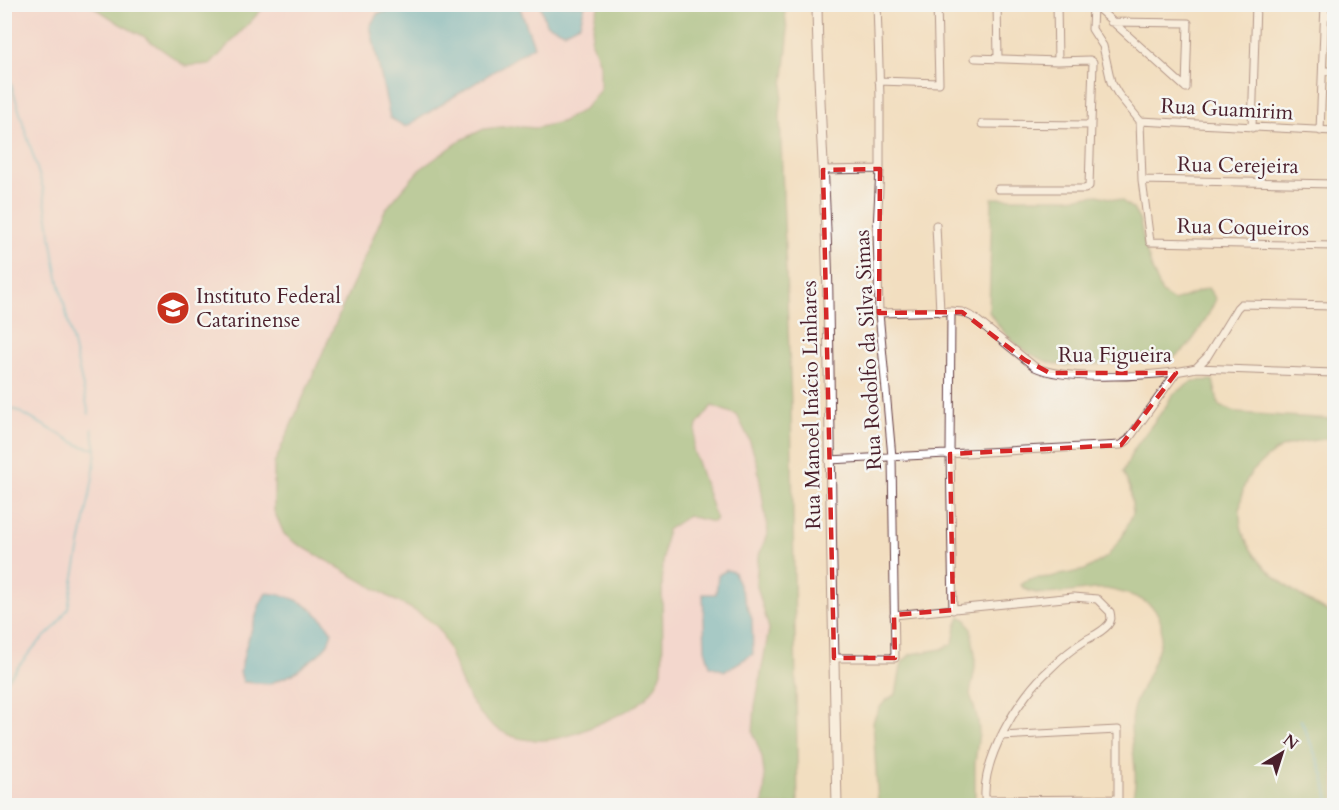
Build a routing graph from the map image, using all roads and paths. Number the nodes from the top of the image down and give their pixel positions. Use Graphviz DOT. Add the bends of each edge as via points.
graph roads {
  1 [pos="817,4"];
  2 [pos="877,4"];
  3 [pos="936,4"];
  4 [pos="997,4"];
  5 [pos="1057,4"];
  6 [pos="1256,4"];
  7 [pos="1325,4"];
  8 [pos="1093,5"];
  9 [pos="1325,16"];
  10 [pos="1335,16"];
  11 [pos="1111,22"];
  12 [pos="975,58"];
  13 [pos="998,58"];
  14 [pos="1058,61"];
  15 [pos="1323,71"];
  16 [pos="1335,71"];
  17 [pos="879,81"];
  18 [pos="1140,121"];
  19 [pos="982,124"];
  20 [pos="1091,125"];
  21 [pos="1251,128"];
  22 [pos="1320,131"];
  23 [pos="1335,131"];
  24 [pos="880,169"];
  25 [pos="823,170"];
  26 [pos="1142,180"];
  27 [pos="1335,184"];
  28 [pos="998,189"];
  29 [pos="936,225"];
  30 [pos="1335,246"];
  31 [pos="1335,306"];
  32 [pos="951,311"];
  33 [pos="940,312"];
  34 [pos="879,314"];
  35 [pos="1196,368"];
  36 [pos="1176,373"];
  37 [pos="1335,373"];
  38 [pos="950,454"];
  39 [pos="892,457"];
  40 [pos="829,460"];
  41 [pos="953,610"];
  42 [pos="894,615"];
  43 [pos="834,658"];
  44 [pos="1000,736"];
  45 [pos="985,803"];
  46 [pos="837,806"];
  1 -- 25 [label="main road, Rua Manoel Inácio Linhares"];
  2 -- 17 [label="street, Rua Rodolfo da Silva Simas"];
  3 -- 17 [label="street" via="939,82"];
  4 -- 13 [label="street"];
  5 -- 14 [label="street"];
  6 -- 21 [label="street"];
  7 -- 9 [label="street"];
  8 -- 11 [label="street"];
  8 -- 18 [label="street, Rua Guamirim" via="1092,29 1103,46 1111,82"];
  9 -- 10 [label="street"];
  9 -- 15 [label="street"];
  11 -- 11 [label="street" via="1188,23 1186,88"];
  12 -- 13 [label="street"];
  13 -- 14 [label="street"];
  14 -- 20 [label="street" via="1093,62"];
  15 -- 16 [label="street"];
  15 -- 22 [label="street"];
  17 -- 24 [label="street, Rua Rodolfo da Silva Simas"];
  18 -- 21 [label="street, Rua Guamirim"];
  18 -- 26 [label="street"];
  19 -- 20 [label="street"];
  20 -- 28 [label="street" via="1088,188"];
  21 -- 22 [label="street, Rua Guamirim"];
  22 -- 23 [label="street, Rua Guamirim"];
  24 -- 25 [label="street"];
  24 -- 34 [label="street, Rua Rodolfo da Silva Simas"];
  25 -- 40 [label="main road, Rua Manoel Inácio Linhares"];
  26 -- 27 [label="street, Rua Cerejeira"];
  26 -- 30 [label="street, Rua Coqueiros" via="1150,242"];
  29 -- 33 [label="street"];
  31 -- 35 [label="street" via="1242,304"];
  32 -- 33 [label="street, Rua Figueira"];
  32 -- 36 [label="street, Rua Figueira" via="973,317 1044,371 1070,376"];
  32 -- 38 [label="street"];
  33 -- 34 [label="street, Rua Figueira"];
  34 -- 39 [label="street, Rua Rodolfo da Silva Simas"];
  35 -- 36 [label="street, Rua Figueira"];
  35 -- 37 [label="street, Rua Figueira"];
  36 -- 38 [label="street" via="1128,441 1121,445"];
  38 -- 39 [label="street"];
  38 -- 41 [label="street"];
  39 -- 40 [label="street"];
  39 -- 42 [label="street, Rua Rodolfo da Silva Simas"];
  40 -- 43 [label="main road, Rua Manoel Inácio Linhares"];
  41 -- 42 [label="street"];
  41 -- 44 [label="street" via="1084,597 1102,603 1111,615 1108,626 1048,669"];
  42 -- 43 [label="street, Rua Rodolfo da Silva Simas" via="895,658"];
  43 -- 46 [label="main road, Rua Manoel Inácio Linhares"];
  44 -- 45 [label="street" via="987,774"];
  44 -- 45 [label="street" via="1118,730 1118,799"];
}
